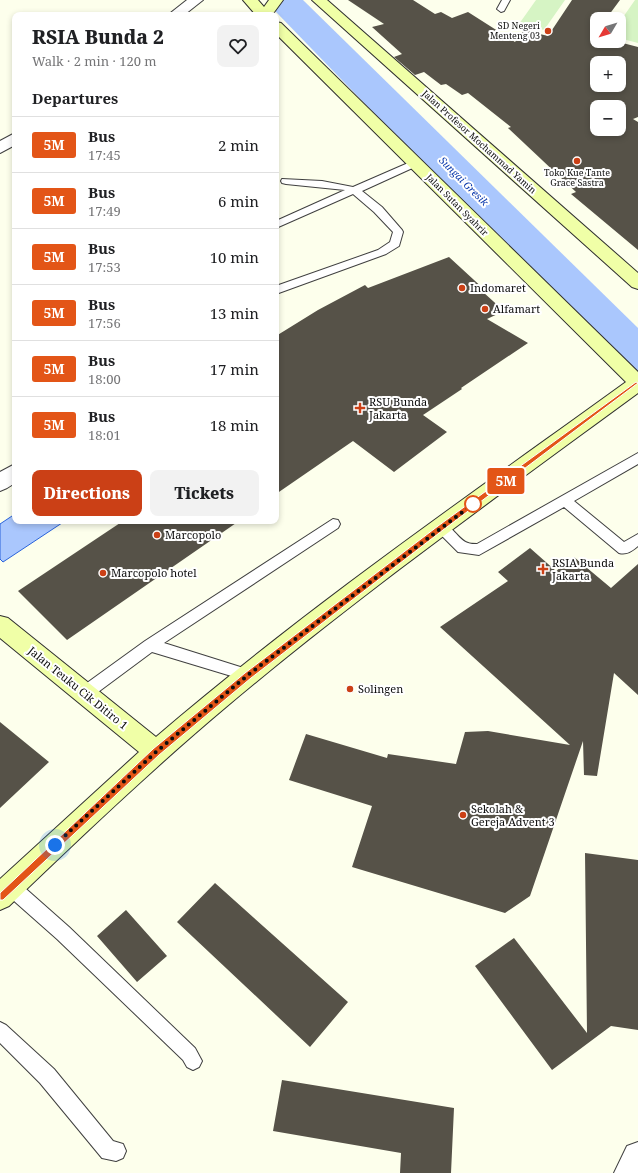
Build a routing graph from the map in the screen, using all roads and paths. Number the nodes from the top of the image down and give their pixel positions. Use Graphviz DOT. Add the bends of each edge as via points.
graph roads {
  1 [pos="196,0"];
  2 [pos="250,0"];
  3 [pos="276,0"];
  4 [pos="319,0"];
  5 [pos="506,0"];
  6 [pos="501,9"];
  7 [pos="179,12"];
  8 [pos="262,12"];
  9 [pos="267,12"];
  10 [pos="279,29"];
  11 [pos="12,140"];
  12 [pos="0,148"];
  13 [pos="415,164"];
  14 [pos="286,181"];
  15 [pos="354,190"];
  16 [pos="279,224"];
  17 [pos="638,283"];
  18 [pos="279,289"];
  19 [pos="638,383"];
  20 [pos="638,458"];
  21 [pos="12,474"];
  22 [pos="0,483"];
  23 [pos="565,501"];
  24 [pos="333,524"];
  25 [pos="441,528"];
  26 [pos="638,539"];
  27 [pos="0,625"];
  28 [pos="150,645"];
  29 [pos="248,675"];
  30 [pos="85,693"];
  31 [pos="156,752"];
  32 [pos="5,892"];
  33 [pos="0,1031"];
  34 [pos="193,1061"];
  35 [pos="116,1151"];
  36 [pos="638,1157"];
  37 [pos="629,1173"];
  1 -- 7 [label="street"];
  2 -- 8 [label="street"];
  3 -- 9 [label="street"];
  4 -- 17 [label="street, Jalan Profesor Mochammad Yamin"];
  5 -- 6 [label="lane"];
  10 -- 13 [label="street, Jalan Sutan Syahrir"];
  11 -- 12 [label="street"];
  13 -- 15 [label="lane"];
  13 -- 19 [label="street, Jalan Sutan Syahrir"];
  14 -- 15 [label="lane"];
  15 -- 16 [label="lane"];
  15 -- 18 [label="lane" via="398,232 395,244 359,261"];
  19 -- 25 [label="street"];
  20 -- 23 [label="lane"];
  21 -- 22 [label="street"];
  23 -- 25 [label="lane" via="479,550 463,548"];
  23 -- 26 [label="lane" via="624,549"];
  24 -- 28 [label="lane"];
  25 -- 29 [label="street"];
  27 -- 30 [label="street, Jalan Teuku Cik Ditiro 1"];
  28 -- 29 [label="lane"];
  28 -- 30 [label="lane"];
  29 -- 31 [label="street"];
  30 -- 31 [label="street, Jalan Teuku Cik Ditiro 1"];
  31 -- 32 [label="street"];
  32 -- 34 [label="lane" via="124,991 189,1054"];
  33 -- 35 [label="lane" via="47,1076 109,1151"];
  36 -- 37 [label="street"];
}
